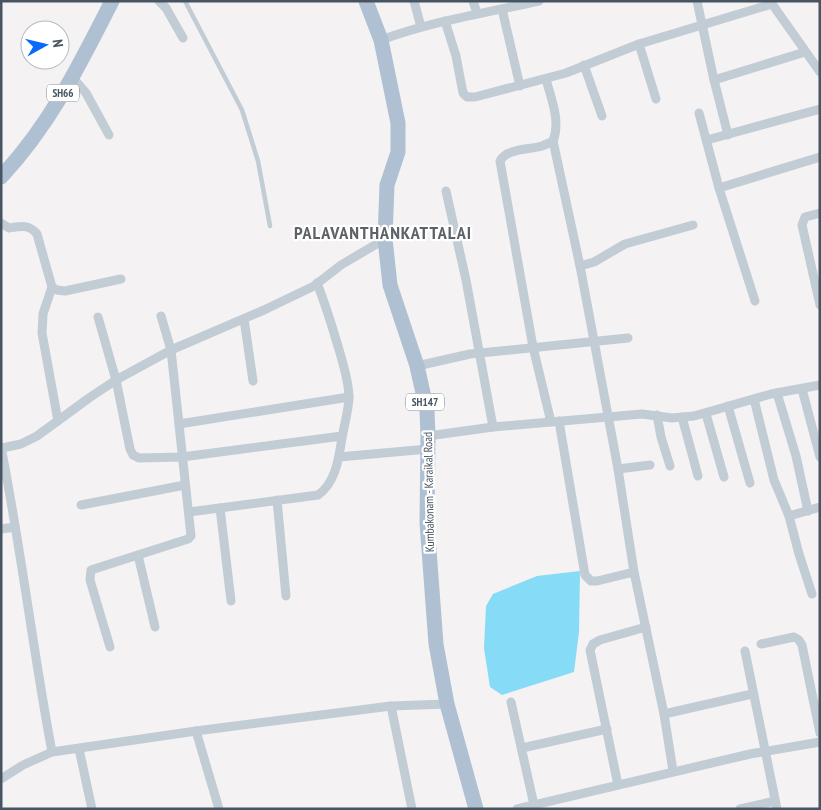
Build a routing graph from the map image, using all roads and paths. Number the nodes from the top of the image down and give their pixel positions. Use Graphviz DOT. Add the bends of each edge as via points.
graph roads {
  1 [pos="112,1"];
  2 [pos="159,1"];
  3 [pos="185,1"];
  4 [pos="366,1"];
  5 [pos="414,1"];
  6 [pos="473,1"];
  7 [pos="538,1"];
  8 [pos="697,1"];
  9 [pos="771,3"];
  10 [pos="502,9"];
  11 [pos="477,13"];
  12 [pos="445,21"];
  13 [pos="703,25"];
  14 [pos="421,26"];
  15 [pos="183,38"];
  16 [pos="381,40"];
  17 [pos="639,44"];
  18 [pos="805,52"];
  19 [pos="584,65"];
  20 [pos="820,72"];
  21 [pos="73,78"];
  22 [pos="546,79"];
  23 [pos="714,80"];
  24 [pos="520,86"];
  25 [pos="656,99"];
  26 [pos="820,109"];
  27 [pos="699,114"];
  28 [pos="602,116"];
  29 [pos="109,135"];
  30 [pos="728,135"];
  31 [pos="707,140"];
  32 [pos="553,141"];
  33 [pos="820,157"];
  34 [pos="1,177"];
  35 [pos="719,188"];
  36 [pos="446,190"];
  37 [pos="820,213"];
  38 [pos="1,223"];
  39 [pos="693,225"];
  40 [pos="270,226"];
  41 [pos="385,239"];
  42 [pos="580,266"];
  43 [pos="121,279"];
  44 [pos="317,283"];
  45 [pos="52,287"];
  46 [pos="755,301"];
  47 [pos="820,305"];
  48 [pos="98,316"];
  49 [pos="161,316"];
  50 [pos="244,319"];
  51 [pos="628,338"];
  52 [pos="594,342"];
  53 [pos="533,347"];
  54 [pos="171,350"];
  55 [pos="480,353"];
  56 [pos="417,366"];
  57 [pos="116,380"];
  58 [pos="254,381"];
  59 [pos="820,385"];
  60 [pos="802,389"];
  61 [pos="778,393"];
  62 [pos="349,397"];
  63 [pos="754,399"];
  64 [pos="728,406"];
  65 [pos="706,414"];
  66 [pos="657,416"];
  67 [pos="682,416"];
  68 [pos="608,417"];
  69 [pos="58,421"];
  70 [pos="555,422"];
  71 [pos="179,424"];
  72 [pos="493,427"];
  73 [pos="342,436"];
  74 [pos="428,442"];
  75 [pos="1,448"];
  76 [pos="182,457"];
  77 [pos="339,457"];
  78 [pos="820,457"];
  79 [pos="650,465"];
  80 [pos="670,466"];
  81 [pos="618,469"];
  82 [pos="698,476"];
  83 [pos="724,477"];
  84 [pos="750,484"];
  85 [pos="185,485"];
  86 [pos="277,500"];
  87 [pos="81,505"];
  88 [pos="820,507"];
  89 [pos="220,508"];
  90 [pos="808,511"];
  91 [pos="189,512"];
  92 [pos="789,516"];
  93 [pos="15,527"];
  94 [pos="1,530"];
  95 [pos="138,555"];
  96 [pos="634,572"];
  97 [pos="812,594"];
  98 [pos="286,596"];
  99 [pos="231,601"];
  100 [pos="155,627"];
  101 [pos="646,627"];
  102 [pos="761,644"];
  103 [pos="110,647"];
  104 [pos="745,651"];
  105 [pos="816,692"];
  106 [pos="752,694"];
  107 [pos="511,702"];
  108 [pos="447,704"];
  109 [pos="391,706"];
  110 [pos="664,714"];
  111 [pos="607,729"];
  112 [pos="196,731"];
  113 [pos="820,733"];
  114 [pos="820,742"];
  115 [pos="522,748"];
  116 [pos="79,750"];
  117 [pos="52,752"];
  118 [pos="764,752"];
  119 [pos="673,771"];
  120 [pos="1,779"];
  121 [pos="618,785"];
  122 [pos="534,805"];
  123 [pos="776,805"];
  124 [pos="92,809"];
  125 [pos="219,809"];
  126 [pos="412,809"];
  127 [pos="476,809"];
  128 [pos="517,809"];
  129 [pos="740,809"];
  1 -- 21 [label="main road, SH66"];
  2 -- 15 [label="street"];
  3 -- 40 [label="lane" via="242,110 258,162"];
  4 -- 16 [label="main road, Kumbakonam - Karaikal Road / SH147"];
  5 -- 14 [label="street"];
  6 -- 11 [label="street"];
  7 -- 10 [label="street"];
  8 -- 13 [label="street"];
  9 -- 13 [label="street"];
  9 -- 18 [label="street"];
  10 -- 11 [label="street"];
  10 -- 24 [label="street"];
  11 -- 12 [label="street"];
  12 -- 14 [label="street"];
  12 -- 24 [label="street" via="467,97"];
  13 -- 17 [label="street"];
  13 -- 23 [label="street"];
  14 -- 16 [label="street"];
  16 -- 41 [label="main road, Kumbakonam - Karaikal Road / SH147" via="398,123 398,152 387,185"];
  17 -- 19 [label="street"];
  17 -- 25 [label="street"];
  18 -- 20 [label="street"];
  18 -- 23 [label="street"];
  19 -- 22 [label="street"];
  19 -- 28 [label="street"];
  21 -- 29 [label="street"];
  21 -- 34 [label="main road, SH66" via="33,141"];
  22 -- 24 [label="street"];
  22 -- 32 [label="street" via="556,116"];
  23 -- 30 [label="street"];
  26 -- 30 [label="street"];
  27 -- 31 [label="street"];
  30 -- 31 [label="street"];
  31 -- 35 [label="street"];
  32 -- 42 [label="street"];
  32 -- 53 [label="street" via="510,153 500,161"];
  33 -- 35 [label="street"];
  35 -- 46 [label="street"];
  36 -- 55 [label="street"];
  37 -- 47 [label="street" via="805,217 802,225"];
  38 -- 45 [label="street" via="8,228 32,228 37,234"];
  39 -- 42 [label="street" via="625,244 594,262"];
  41 -- 44 [label="street"];
  41 -- 56 [label="main road, Kumbakonam - Karaikal Road / SH147" via="390,285"];
  42 -- 52 [label="street"];
  43 -- 45 [label="street" via="65,291"];
  44 -- 50 [label="street"];
  44 -- 62 [label="street" via="341,356"];
  45 -- 69 [label="street" via="43,314 42,333"];
  48 -- 57 [label="street"];
  49 -- 54 [label="street"];
  50 -- 54 [label="street"];
  50 -- 58 [label="street"];
  51 -- 52 [label="street"];
  52 -- 53 [label="street"];
  52 -- 68 [label="street"];
  53 -- 55 [label="street"];
  53 -- 70 [label="street"];
  54 -- 57 [label="street"];
  54 -- 71 [label="street"];
  55 -- 56 [label="street"];
  55 -- 72 [label="street"];
  56 -- 74 [label="main road, Kumbakonam - Karaikal Road / SH147" via="427,411"];
  57 -- 69 [label="street"];
  57 -- 76 [label="street" via="133,455 139,458"];
  59 -- 60 [label="street"];
  60 -- 61 [label="street"];
  60 -- 78 [label="street"];
  61 -- 63 [label="street"];
  61 -- 90 [label="street"];
  62 -- 71 [label="street"];
  62 -- 73 [label="street"];
  63 -- 64 [label="street"];
  63 -- 92 [label="street" via="774,480"];
  64 -- 65 [label="street"];
  64 -- 84 [label="street"];
  65 -- 67 [label="street"];
  65 -- 83 [label="street"];
  66 -- 67 [label="street"];
  66 -- 68 [label="street"];
  66 -- 80 [label="street"];
  67 -- 82 [label="street"];
  68 -- 70 [label="street"];
  68 -- 81 [label="street"];
  69 -- 75 [label="street" via="21,444"];
  70 -- 72 [label="street"];
  70 -- 96 [label="street" via="585,575 591,581 597,581"];
  71 -- 76 [label="street"];
  72 -- 74 [label="street"];
  73 -- 76 [label="street"];
  73 -- 77 [label="street"];
  74 -- 77 [label="street"];
  74 -- 108 [label="main road, Kumbakonam - Karaikal Road / SH147" via="428,542 436,644"];
  75 -- 93 [label="street"];
  76 -- 85 [label="street"];
  77 -- 86 [label="street" via="332,480 318,495"];
  79 -- 81 [label="street"];
  81 -- 96 [label="street"];
  85 -- 87 [label="street"];
  85 -- 91 [label="street"];
  86 -- 89 [label="street"];
  86 -- 98 [label="street"];
  88 -- 90 [label="street"];
  89 -- 91 [label="street"];
  89 -- 99 [label="street"];
  90 -- 92 [label="street"];
  91 -- 95 [label="street" via="191,536 188,539"];
  92 -- 97 [label="street"];
  93 -- 94 [label="street"];
  93 -- 117 [label="street"];
  95 -- 100 [label="street"];
  95 -- 103 [label="street" via="91,570"];
  96 -- 101 [label="street"];
  101 -- 110 [label="street"];
  101 -- 111 [label="street" via="600,640 590,650"];
  102 -- 105 [label="street" via="794,637 799,640"];
  104 -- 106 [label="street"];
  105 -- 113 [label="street"];
  106 -- 110 [label="street"];
  106 -- 118 [label="street"];
  107 -- 115 [label="street"];
  108 -- 109 [label="street"];
  108 -- 127 [label="main road, Kumbakonam - Karaikal Road / SH147"];
  109 -- 112 [label="street"];
  109 -- 126 [label="street"];
  110 -- 119 [label="street"];
  111 -- 115 [label="street"];
  111 -- 121 [label="street"];
  112 -- 116 [label="street"];
  112 -- 125 [label="street"];
  114 -- 118 [label="street"];
  115 -- 122 [label="street"];
  116 -- 117 [label="street"];
  116 -- 124 [label="street"];
  117 -- 120 [label="street"];
  118 -- 119 [label="street"];
  118 -- 123 [label="street"];
  119 -- 121 [label="street"];
  121 -- 122 [label="street"];
  122 -- 128 [label="street"];
  123 -- 129 [label="street"];
}
